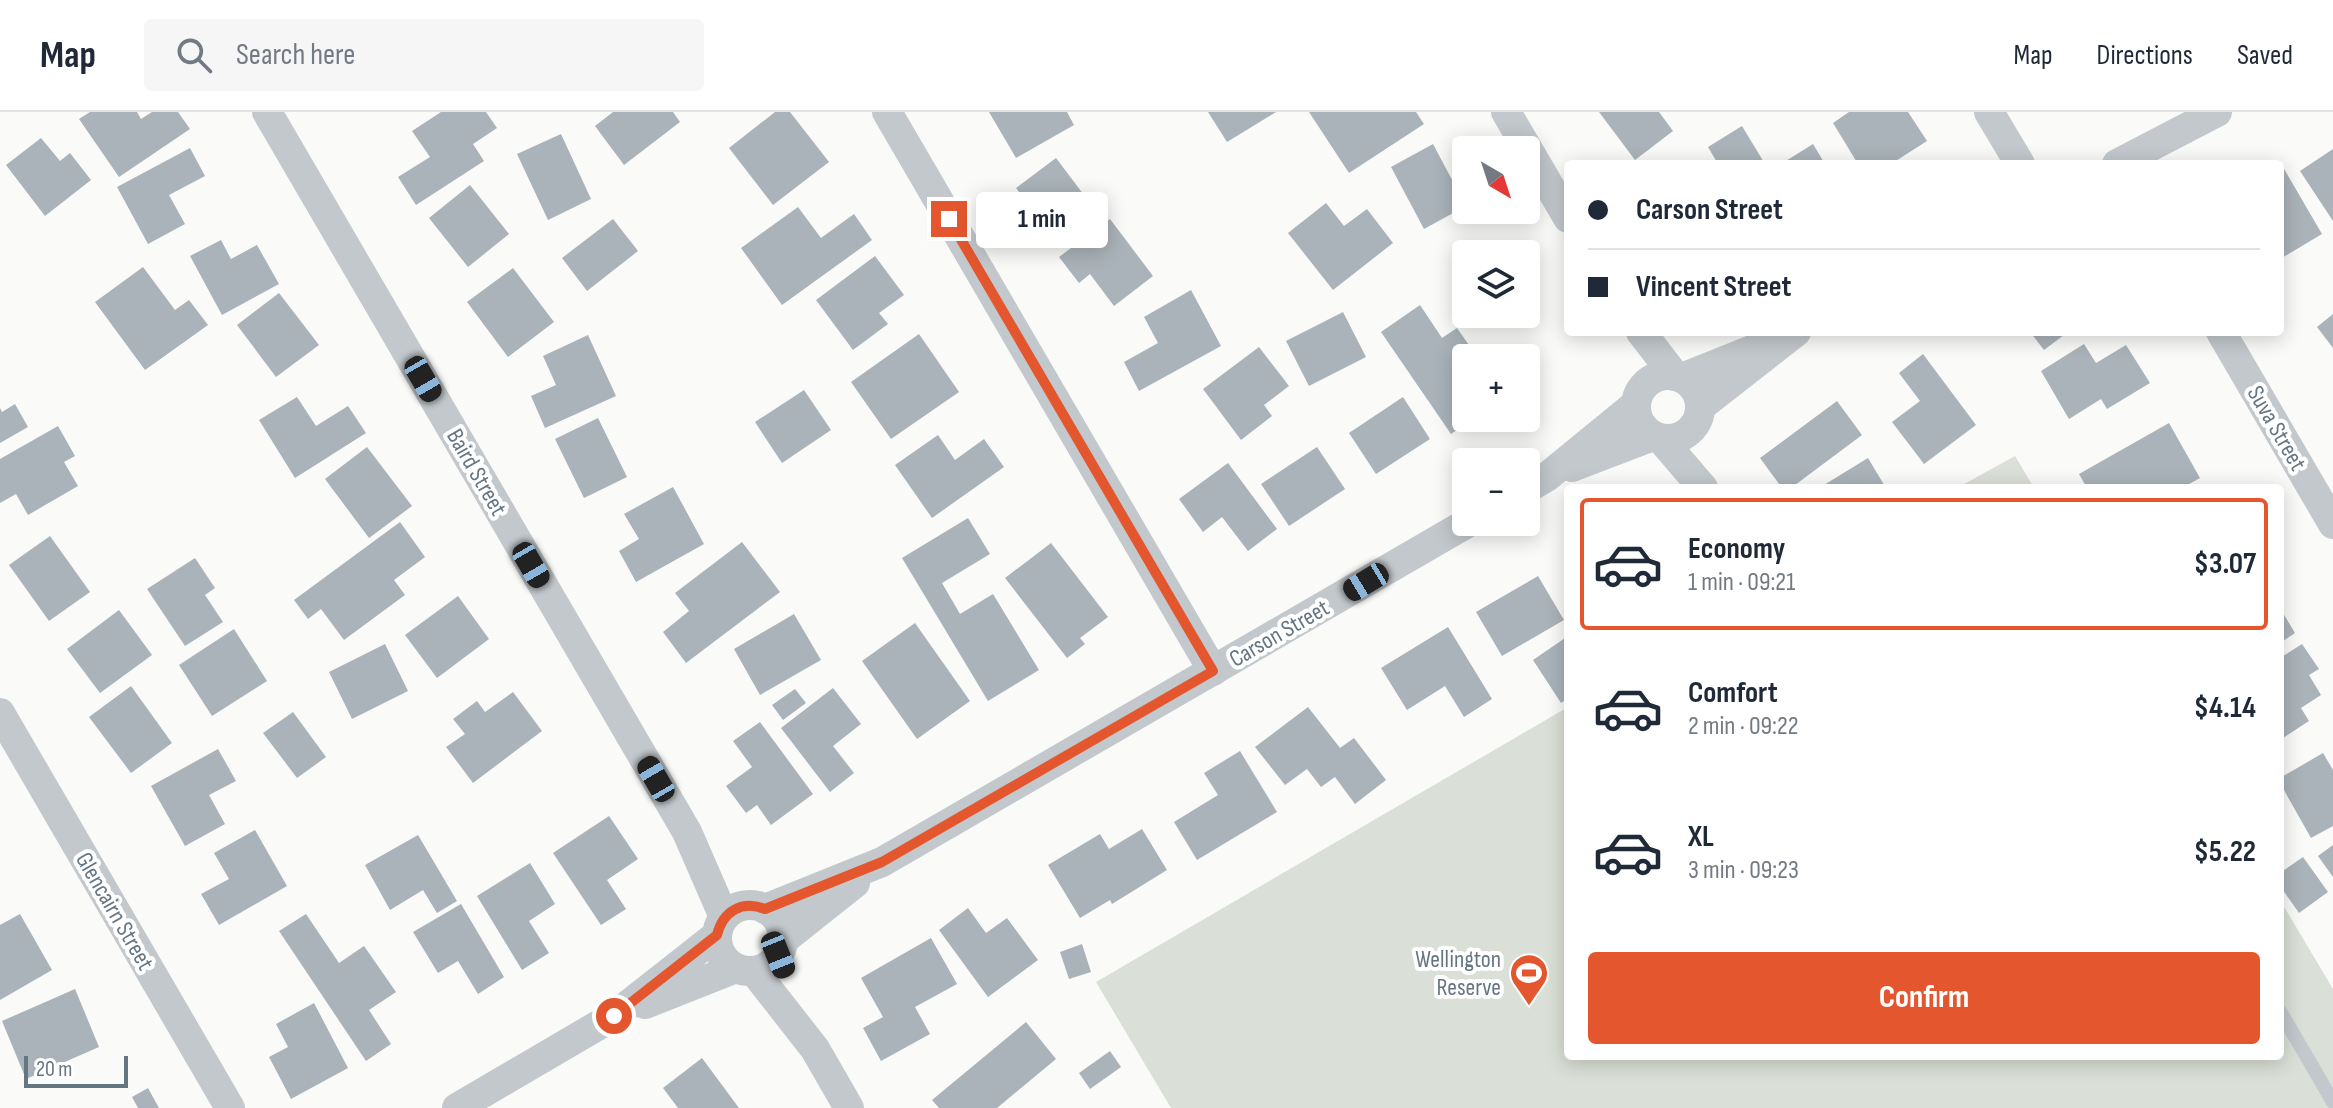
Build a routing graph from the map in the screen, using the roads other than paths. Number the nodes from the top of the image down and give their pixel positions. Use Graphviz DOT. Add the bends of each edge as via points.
graph roads {
  1 [pos="267,112"];
  2 [pos="887,112"];
  3 [pos="1506,112"];
  4 [pos="1989,112"];
  5 [pos="2217,112"];
  6 [pos="2018,160"];
  7 [pos="2134,160"];
  8 [pos="1564,211"];
  9 [pos="1629,336"];
  10 [pos="1642,336"];
  11 [pos="1786,336"];
  12 [pos="1791,336"];
  13 [pos="2223,336"];
  14 [pos="1660,385"];
  15 [pos="1696,418"];
  16 [pos="1657,437"];
  17 [pos="1540,480"];
  18 [pos="1540,481"];
  19 [pos="1699,484"];
  20 [pos="1715,484"];
  21 [pos="2333,524"];
  22 [pos="1452,532"];
  23 [pos="1213,671"];
  24 [pos="0,713"];
  25 [pos="882,862"];
  26 [pos="738,916"];
  27 [pos="763,959"];
  28 [pos="614,1016"];
  29 [pos="2284,1018"];
  30 [pos="2333,1102"];
  31 [pos="230,1108"];
  32 [pos="457,1108"];
  33 [pos="849,1108"];
  1 -- 26 [label="street, Baird Street"];
  2 -- 23 [label="street"];
  3 -- 8 [label="street"];
  4 -- 6 [label="street"];
  5 -- 7 [label="street"];
  9 -- 14 [label="street"];
  10 -- 14 [label="street"];
  11 -- 14 [label="street"];
  12 -- 15 [label="street"];
  13 -- 21 [label="street, Suva Street"];
  14 -- 15 [label="street" via="1695,390"];
  14 -- 16 [label="street" via="1640,423"];
  14 -- 17 [label="street"];
  15 -- 16 [label="street" via="1682,436"];
  15 -- 20 [label="street"];
  16 -- 18 [label="street"];
  16 -- 19 [label="street"];
  22 -- 23 [label="street, Carson Street"];
  23 -- 25 [label="street, Carson Street"];
  24 -- 31 [label="street, Glencairn Street"];
  25 -- 26 [label="street, Carson Street"];
  25 -- 27 [label="street, Carson Street"];
  26 -- 27 [label="street" via="779,922"];
  26 -- 27 [label="street" via="721,954"];
  26 -- 28 [label="street, Carson Street"];
  27 -- 28 [label="street, Carson Street"];
  27 -- 33 [label="street"];
  28 -- 32 [label="street, Carson Street"];
  29 -- 30 [label="lane"];
}
